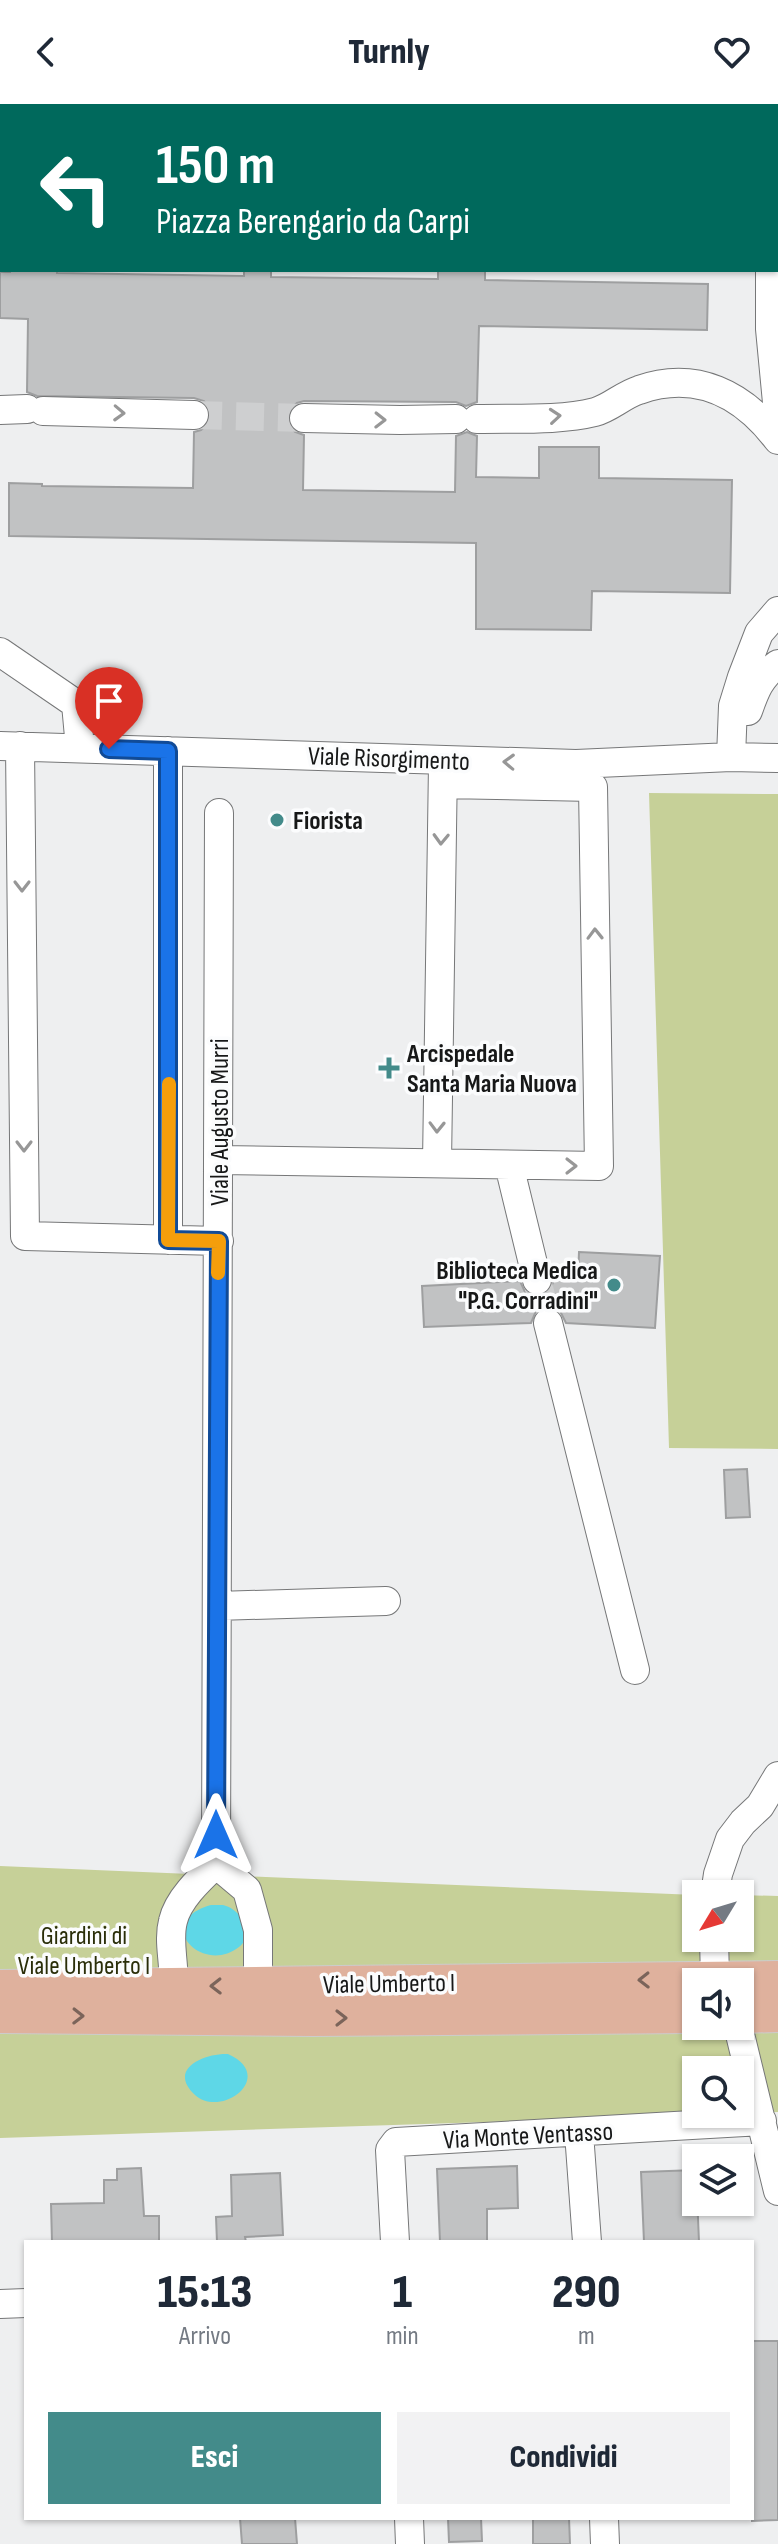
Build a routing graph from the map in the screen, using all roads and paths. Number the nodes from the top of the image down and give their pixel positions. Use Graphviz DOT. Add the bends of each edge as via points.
graph roads {
  1 [pos="770,272"];
  2 [pos="774,324"];
  3 [pos="23,410"];
  4 [pos="778,413"];
  5 [pos="194,415"];
  6 [pos="304,418"];
  7 [pos="778,440"];
  8 [pos="770,625"];
  9 [pos="0,652"];
  10 [pos="778,664"];
  11 [pos="10,746"];
  12 [pos="80,748"];
  13 [pos="168,751"];
  14 [pos="731,757"];
  15 [pos="778,758"];
  16 [pos="443,772"];
  17 [pos="576,775"];
  18 [pos="219,813"];
  19 [pos="219,1160"];
  20 [pos="437,1163"];
  21 [pos="509,1165"];
  22 [pos="168,1240"];
  23 [pos="219,1241"];
  24 [pos="537,1280"];
  25 [pos="548,1323"];
  26 [pos="386,1601"];
  27 [pos="217,1606"];
  28 [pos="635,1670"];
  29 [pos="778,1776"];
  30 [pos="769,1806"];
  31 [pos="216,1864"];
  32 [pos="717,1880"];
  33 [pos="258,1966"];
  34 [pos="173,1967"];
  35 [pos="682,1979"];
  36 [pos="754,1979"];
  37 [pos="778,1979"];
  38 [pos="0,1988"];
  39 [pos="778,2014"];
  40 [pos="0,2015"];
  41 [pos="682,2015"];
  42 [pos="754,2015"];
  43 [pos="742,2040"];
  44 [pos="762,2121"];
  45 [pos="579,2133"];
  46 [pos="778,2191"];
  47 [pos="395,2240"];
  48 [pos="587,2240"];
  49 [pos="24,2303"];
  50 [pos="0,2304"];
  51 [pos="409,2520"];
  52 [pos="604,2520"];
  53 [pos="410,2544"];
  54 [pos="605,2544"];
  1 -- 2 [label="street"];
  2 -- 4 [label="street"];
  3 -- 5 [label="street, one-way"];
  6 -- 7 [label="street, one-way" via="548,417 596,412 638,390 679,380 727,393"];
  8 -- 10 [label="street" via="757,652"];
  8 -- 14 [label="street" via="733,706"];
  9 -- 12 [label="street" via="76,704"];
  10 -- 14 [label="street" via="756,688"];
  11 -- 12 [label="street, Viale Risorgimento"];
  11 -- 22 [label="street, one-way" via="21,808 25,1236"];
  12 -- 13 [label="street, Viale Risorgimento"];
  13 -- 16 [label="street, Viale Risorgimento"];
  13 -- 22 [label="street, Viale Augusto Murri"];
  14 -- 15 [label="street, Viale Risorgimento"];
  14 -- 17 [label="street, Viale Risorgimento"];
  17 -- 16 [label="street, Viale Risorgimento, one-way"];
  16 -- 20 [label="street, one-way"];
  21 -- 17 [label="street, one-way" via="599,1166 593,787"];
  18 -- 19 [label="street, Viale Augusto Murri"];
  19 -- 20 [label="street"];
  19 -- 23 [label="street, Viale Augusto Murri"];
  20 -- 21 [label="street"];
  21 -- 24 [label="street"];
  22 -- 23 [label="street"];
  23 -- 27 [label="street, Viale Augusto Murri"];
  25 -- 28 [label="street"];
  26 -- 27 [label="street"];
  27 -- 31 [label="street, Viale Augusto Murri"];
  29 -- 30 [label="street"];
  30 -- 32 [label="street" via="743,1822 730,1839"];
  31 -- 33 [label="street" via="247,1890 258,1930"];
  31 -- 34 [label="street" via="177,1910 171,1936"];
  35 -- 38 [label="main road, Viale Umberto I, one-way"];
  36 -- 37 [label="main road, Viale Umberto I"];
  39 -- 42 [label="main road"];
  40 -- 41 [label="main road, Viale Umberto I, one-way"];
  43 -- 44 [label="street"];
  44 -- 45 [label="street, Via Monte Ventasso"];
  44 -- 46 [label="street"];
  45 -- 47 [label="street, Via Monte Ventasso" via="396,2142 390,2150"];
  45 -- 48 [label="street"];
  49 -- 50 [label="street"];
  51 -- 53 [label="street"];
  52 -- 54 [label="street"];
}
